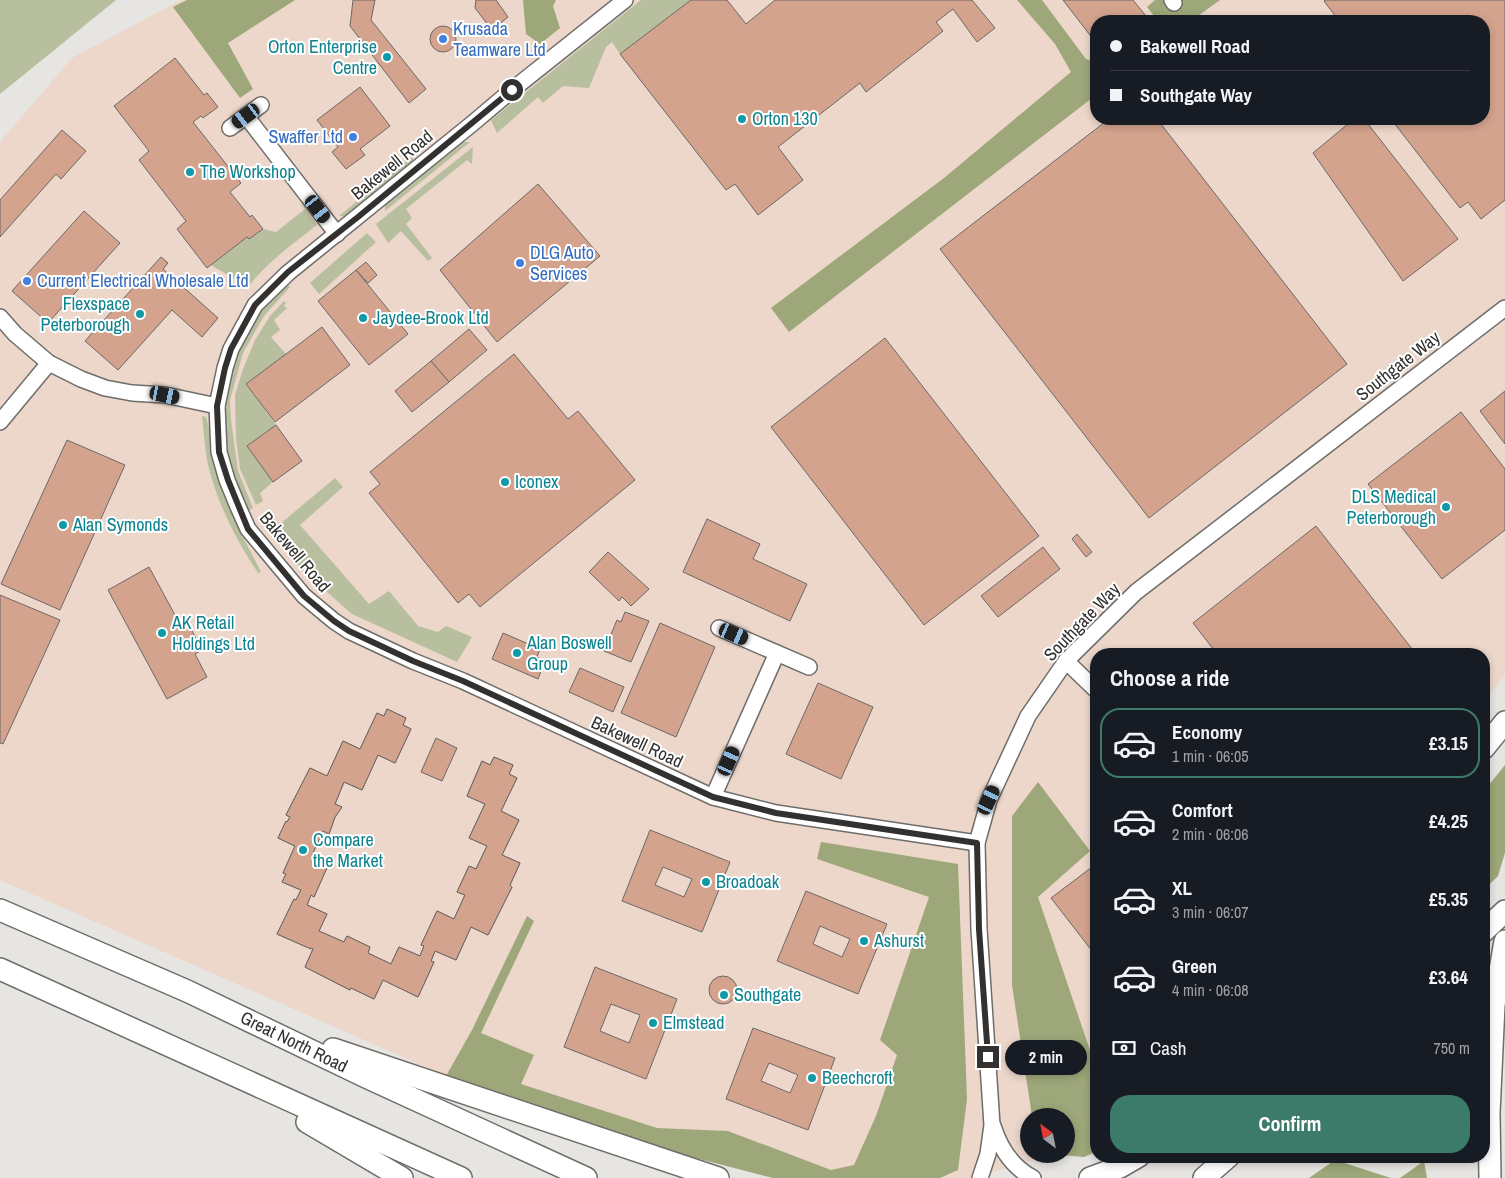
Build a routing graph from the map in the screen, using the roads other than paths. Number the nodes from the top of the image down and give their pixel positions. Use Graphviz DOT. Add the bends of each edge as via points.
graph roads {
  1 [pos="625,0"];
  2 [pos="261,105"];
  3 [pos="246,116"];
  4 [pos="230,128"];
  5 [pos="337,234"];
  6 [pos="1505,308"];
  7 [pos="0,316"];
  8 [pos="49,363"];
  9 [pos="217,406"];
  10 [pos="0,422"];
  11 [pos="720,628"];
  12 [pos="777,653"];
  13 [pos="1066,661"];
  14 [pos="808,667"];
  15 [pos="1090,684"];
  16 [pos="1505,722"];
  17 [pos="1505,736"];
  18 [pos="1490,741"];
  19 [pos="1490,753"];
  20 [pos="713,797"];
  21 [pos="977,843"];
  22 [pos="0,910"];
  23 [pos="1505,911"];
  24 [pos="1490,925"];
  25 [pos="1505,942"];
  26 [pos="0,969"];
  27 [pos="259,1025"];
  28 [pos="212,1066"];
  29 [pos="1490,1091"];
  30 [pos="992,1125"];
  31 [pos="1127,1163"];
  32 [pos="1222,1163"];
  33 [pos="1226,1163"];
  34 [pos="1490,1163"];
  35 [pos="402,1178"];
  36 [pos="461,1178"];
  37 [pos="586,1178"];
  38 [pos="718,1178"];
  39 [pos="980,1178"];
  40 [pos="1033,1178"];
  41 [pos="1090,1178"];
  42 [pos="1204,1178"];
  43 [pos="1219,1178"];
  44 [pos="1490,1178"];
  1 -- 5 [label="street, Bakewell Road"];
  2 -- 3 [label="street"];
  3 -- 4 [label="street"];
  3 -- 5 [label="street"];
  5 -- 9 [label="street, Bakewell Road" via="288,272 255,305 231,349"];
  6 -- 13 [label="street, Southgate Way" via="1136,592"];
  7 -- 8 [label="street" via="15,334"];
  8 -- 9 [label="street" via="105,388 165,395"];
  8 -- 10 [label="street"];
  9 -- 20 [label="street, Bakewell Road" via="219,452 248,529 304,596 334,621 413,661"];
  11 -- 12 [label="street"];
  12 -- 14 [label="street"];
  12 -- 20 [label="street"];
  13 -- 15 [label="street"];
  13 -- 21 [label="street, Southgate Way" via="1028,716 989,800"];
  16 -- 18 [label="highway"];
  17 -- 19 [label="highway"];
  20 -- 21 [label="street, Bakewell Road" via="776,813"];
  21 -- 30 [label="street, Southgate Way" via="979,929"];
  22 -- 27 [label="highway, Great North Road"];
  23 -- 24 [label="highway"];
  25 -- 29 [label="highway" via="1494,1005"];
  26 -- 28 [label="highway"];
  27 -- 37 [label="highway, Great North Road"];
  27 -- 38 [label="highway"];
  28 -- 35 [label="highway"];
  28 -- 36 [label="highway"];
  30 -- 39 [label="street, Southgate Way" via="988,1154"];
  30 -- 40 [label="street, Southgate Way" via="1007,1156"];
  31 -- 41 [label="highway"];
  32 -- 42 [label="highway"];
  33 -- 43 [label="highway"];
  34 -- 44 [label="highway"];
}
